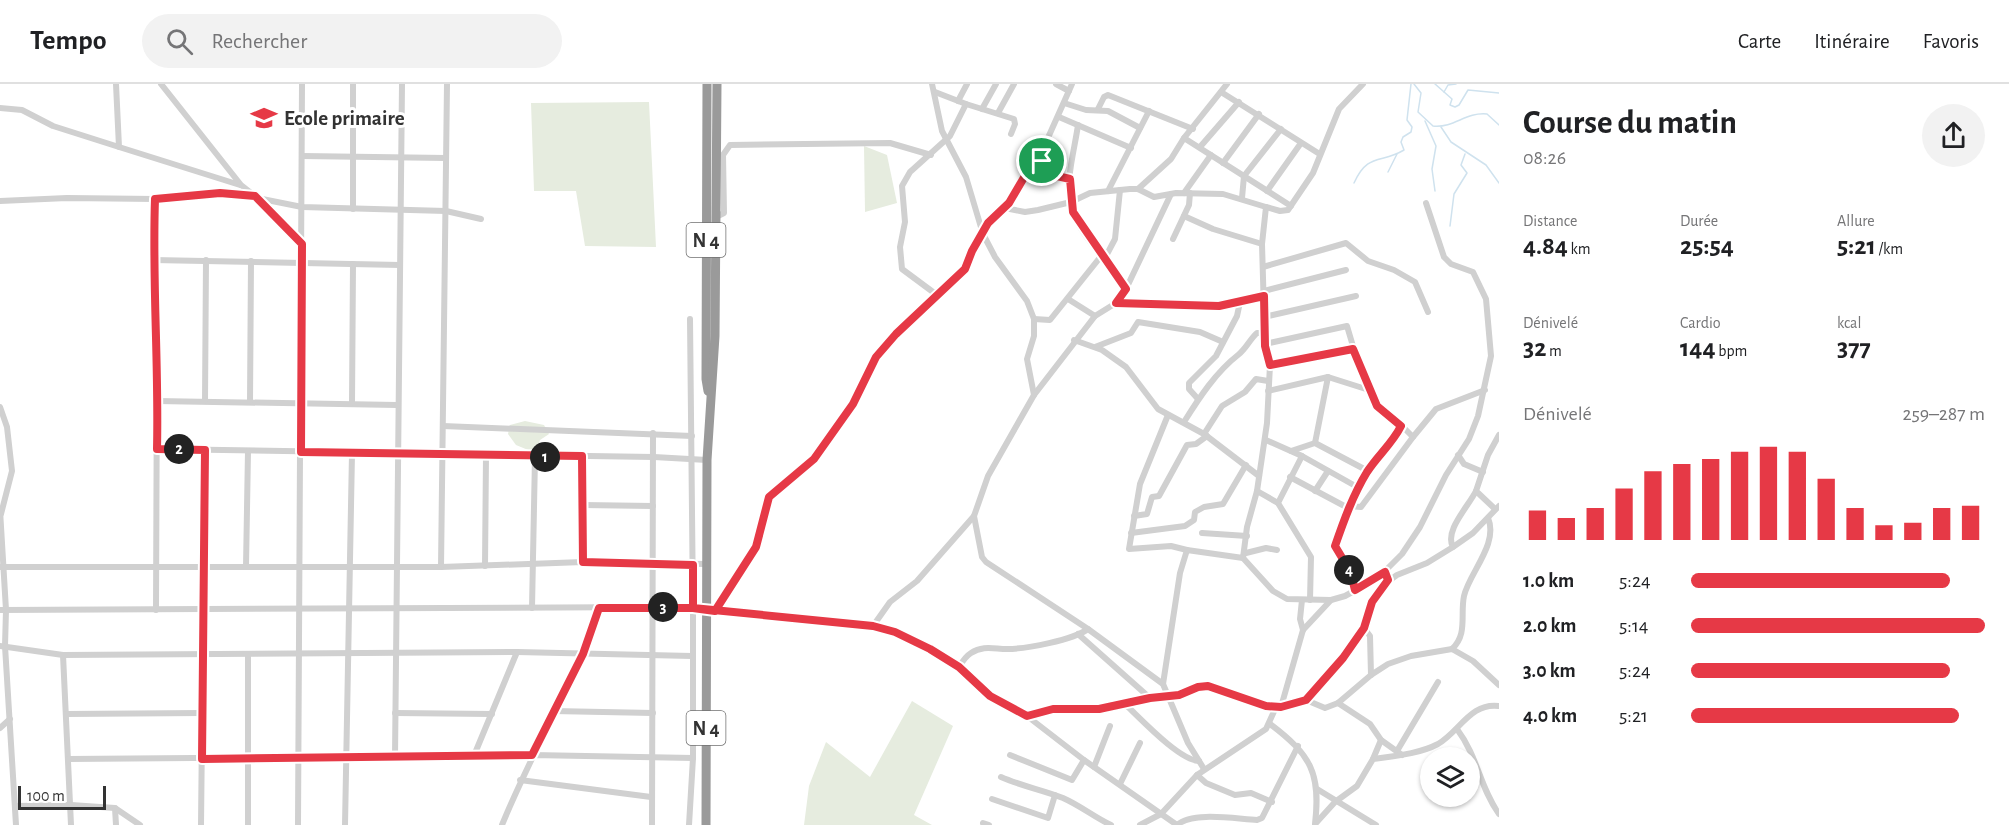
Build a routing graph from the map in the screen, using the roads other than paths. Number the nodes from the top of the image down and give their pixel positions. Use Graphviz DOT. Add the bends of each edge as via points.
graph roads {
  1 [pos="116,84"];
  2 [pos="161,84"];
  3 [pos="302,84"];
  4 [pos="353,84"];
  5 [pos="402,84"];
  6 [pos="447,84"];
  7 [pos="707,84"];
  8 [pos="717,84"];
  9 [pos="967,84"];
  10 [pos="996,84"];
  11 [pos="1014,84"];
  12 [pos="1056,84"];
  13 [pos="1227,84"];
  14 [pos="1363,84"];
  15 [pos="1070,87"];
  16 [pos="935,88"];
  17 [pos="1221,92"];
  18 [pos="958,101"];
  19 [pos="1239,102"];
  20 [pos="1064,103"];
  21 [pos="966,104"];
  22 [pos="0,108"];
  23 [pos="982,109"];
  24 [pos="1098,109"];
  25 [pos="1149,111"];
  26 [pos="998,113"];
  27 [pos="1259,114"];
  28 [pos="1059,117"];
  29 [pos="1078,125"];
  30 [pos="1140,128"];
  31 [pos="1193,129"];
  32 [pos="1281,129"];
  33 [pos="1011,134"];
  34 [pos="1184,138"];
  35 [pos="945,141"];
  36 [pos="1301,143"];
  37 [pos="119,147"];
  38 [pos="1200,147"];
  39 [pos="1131,148"];
  40 [pos="1318,153"];
  41 [pos="931,155"];
  42 [pos="1211,155"];
  43 [pos="302,156"];
  44 [pos="353,156"];
  45 [pos="401,157"];
  46 [pos="1036,157"];
  47 [pos="446,159"];
  48 [pos="1223,163"];
  49 [pos="1244,176"];
  50 [pos="1070,179"];
  51 [pos="241,185"];
  52 [pos="1138,189"];
  53 [pos="1120,190"];
  54 [pos="1267,190"];
  55 [pos="1108,191"];
  56 [pos="1187,193"];
  57 [pos="1171,194"];
  58 [pos="255,196"];
  59 [pos="1242,198"];
  60 [pos="155,199"];
  61 [pos="0,201"];
  62 [pos="1071,202"];
  63 [pos="1426,203"];
  64 [pos="1291,206"];
  65 [pos="302,207"];
  66 [pos="1266,207"];
  67 [pos="1005,208"];
  68 [pos="353,209"];
  69 [pos="400,210"];
  70 [pos="446,211"];
  71 [pos="1184,216"];
  72 [pos="716,218"];
  73 [pos="481,219"];
  74 [pos="983,234"];
  75 [pos="1173,239"];
  76 [pos="302,244"];
  77 [pos="1262,244"];
  78 [pos="1104,257"];
  79 [pos="153,260"];
  80 [pos="206,260"];
  81 [pos="251,261"];
  82 [pos="302,262"];
  83 [pos="353,264"];
  84 [pos="400,265"];
  85 [pos="1263,267"];
  86 [pos="1347,270"];
  87 [pos="1126,289"];
  88 [pos="1264,293"];
  89 [pos="937,295"];
  90 [pos="1356,296"];
  91 [pos="1068,299"];
  92 [pos="1240,302"];
  93 [pos="1116,303"];
  94 [pos="1428,312"];
  95 [pos="1095,316"];
  96 [pos="1264,317"];
  97 [pos="690,319"];
  98 [pos="1034,320"];
  99 [pos="1264,333"];
  100 [pos="1074,340"];
  101 [pos="1223,342"];
  102 [pos="1265,344"];
  103 [pos="1095,347"];
  104 [pos="1353,349"];
  105 [pos="1270,365"];
  106 [pos="1491,366"];
  107 [pos="1499,367"];
  108 [pos="1328,378"];
  109 [pos="1268,381"];
  110 [pos="1369,390"];
  111 [pos="1485,390"];
  112 [pos="1268,391"];
  113 [pos="1034,395"];
  114 [pos="710,396"];
  115 [pos="1198,399"];
  116 [pos="157,400"];
  117 [pos="205,401"];
  118 [pos="250,402"];
  119 [pos="301,403"];
  120 [pos="352,404"];
  121 [pos="398,405"];
  122 [pos="0,407"];
  123 [pos="1168,415"];
  124 [pos="1184,422"];
  125 [pos="443,426"];
  126 [pos="1401,426"];
  127 [pos="653,433"];
  128 [pos="1205,435"];
  129 [pos="1499,435"];
  130 [pos="692,436"];
  131 [pos="1413,437"];
  132 [pos="1266,440"];
  133 [pos="1315,443"];
  134 [pos="157,449"];
  135 [pos="205,450"];
  136 [pos="248,451"];
  137 [pos="1291,451"];
  138 [pos="301,452"];
  139 [pos="352,453"];
  140 [pos="397,454"];
  141 [pos="442,455"];
  142 [pos="1458,455"];
  143 [pos="486,456"];
  144 [pos="582,456"];
  145 [pos="1302,456"];
  146 [pos="1380,456"];
  147 [pos="535,457"];
  148 [pos="654,457"];
  149 [pos="693,459"];
  150 [pos="707,460"];
  151 [pos="1393,463"];
  152 [pos="1246,465"];
  153 [pos="1328,471"];
  154 [pos="1368,471"];
  155 [pos="1483,472"];
  156 [pos="1259,476"];
  157 [pos="1290,477"];
  158 [pos="1358,489"];
  159 [pos="1315,490"];
  160 [pos="1257,491"];
  161 [pos="1476,491"];
  162 [pos="1368,497"];
  163 [pos="1278,503"];
  164 [pos="582,505"];
  165 [pos="653,506"];
  166 [pos="1348,507"];
  167 [pos="1497,508"];
  168 [pos="0,510"];
  169 [pos="0,514"];
  170 [pos="974,516"];
  171 [pos="1134,516"];
  172 [pos="1488,518"];
  173 [pos="1131,533"];
  174 [pos="1202,533"];
  175 [pos="1246,536"];
  176 [pos="1453,547"];
  177 [pos="1187,550"];
  178 [pos="1277,550"];
  179 [pos="1245,555"];
  180 [pos="583,562"];
  181 [pos="653,562"];
  182 [pos="534,564"];
  183 [pos="707,564"];
  184 [pos="693,565"];
  185 [pos="300,566"];
  186 [pos="351,566"];
  187 [pos="396,566"];
  188 [pos="485,566"];
  189 [pos="2,567"];
  190 [pos="156,567"];
  191 [pos="203,567"];
  192 [pos="246,567"];
  193 [pos="441,567"];
  194 [pos="1385,572"];
  195 [pos="1388,580"];
  196 [pos="1355,590"];
  197 [pos="1302,600"];
  198 [pos="1310,600"];
  199 [pos="1331,600"];
  200 [pos="654,607"];
  201 [pos="532,608"];
  202 [pos="599,608"];
  203 [pos="693,608"];
  204 [pos="3,610"];
  205 [pos="156,610"];
  206 [pos="203,610"];
  207 [pos="300,610"];
  208 [pos="350,610"];
  209 [pos="396,610"];
  210 [pos="711,610"];
  211 [pos="873,626"];
  212 [pos="1088,628"];
  213 [pos="1364,628"];
  214 [pos="1303,630"];
  215 [pos="1078,634"];
  216 [pos="2,646"];
  217 [pos="1452,649"];
  218 [pos="517,652"];
  219 [pos="395,653"];
  220 [pos="583,654"];
  221 [pos="63,655"];
  222 [pos="203,655"];
  223 [pos="248,655"];
  224 [pos="299,655"];
  225 [pos="350,655"];
  226 [pos="654,655"];
  227 [pos="693,656"];
  228 [pos="959,667"];
  229 [pos="1371,675"];
  230 [pos="1438,682"];
  231 [pos="1163,684"];
  232 [pos="1499,684"];
  233 [pos="1170,696"];
  234 [pos="1150,698"];
  235 [pos="1306,700"];
  236 [pos="1338,703"];
  237 [pos="1126,705"];
  238 [pos="1499,705"];
  239 [pos="1278,707"];
  240 [pos="553,711"];
  241 [pos="395,713"];
  242 [pos="654,713"];
  243 [pos="66,714"];
  244 [pos="202,714"];
  245 [pos="492,714"];
  246 [pos="1027,716"];
  247 [pos="10,719"];
  248 [pos="1270,724"];
  249 [pos="1110,726"];
  250 [pos="0,728"];
  251 [pos="1457,729"];
  252 [pos="1381,740"];
  253 [pos="1140,743"];
  254 [pos="1298,746"];
  255 [pos="1400,753"];
  256 [pos="532,755"];
  257 [pos="1010,755"];
  258 [pos="347,757"];
  259 [pos="395,757"];
  260 [pos="473,758"];
  261 [pos="693,758"];
  262 [pos="68,759"];
  263 [pos="202,759"];
  264 [pos="248,759"];
  265 [pos="298,759"];
  266 [pos="652,759"];
  267 [pos="1373,759"];
  268 [pos="1084,760"];
  269 [pos="1199,760"];
  270 [pos="1094,767"];
  271 [pos="1204,770"];
  272 [pos="1197,775"];
  273 [pos="1000,777"];
  274 [pos="520,780"];
  275 [pos="1120,784"];
  276 [pos="1317,789"];
  277 [pos="1055,795"];
  278 [pos="651,797"];
  279 [pos="992,799"];
  280 [pos="1272,802"];
  281 [pos="1335,802"];
  282 [pos="71,805"];
  283 [pos="16,806"];
  284 [pos="115,808"];
  285 [pos="1161,814"];
  286 [pos="1499,814"];
  287 [pos="1256,822"];
  288 [pos="502,824"];
  289 [pos="1315,824"];
  290 [pos="16,825"];
  291 [pos="71,825"];
  292 [pos="116,825"];
  293 [pos="140,825"];
  294 [pos="201,825"];
  295 [pos="248,825"];
  296 [pos="298,825"];
  297 [pos="345,825"];
  298 [pos="512,825"];
  299 [pos="652,825"];
  300 [pos="689,825"];
  301 [pos="705,825"];
  302 [pos="1111,825"];
  303 [pos="1140,825"];
  304 [pos="1177,825"];
  305 [pos="1376,825"];
  1 -- 37 [label="street"];
  2 -- 51 [label="street"];
  3 -- 43 [label="street"];
  4 -- 44 [label="street"];
  5 -- 45 [label="street"];
  6 -- 47 [label="street"];
  7 -- 114 [label="highway, N 4" via="705,379"];
  8 -- 72 [label="highway, N 4"];
  9 -- 18 [label="street"];
  10 -- 23 [label="street"];
  11 -- 26 [label="street"];
  12 -- 15 [label="street"];
  13 -- 17 [label="street"];
  14 -- 40 [label="street" via="1339,109"];
  15 -- 20 [label="street"];
  16 -- 18 [label="street"];
  16 -- 35 [label="street" via="936,110"];
  17 -- 19 [label="street"];
  17 -- 31 [label="street"];
  18 -- 21 [label="street"];
  19 -- 27 [label="street"];
  19 -- 38 [label="street"];
  20 -- 24 [label="street" via="1086,110"];
  20 -- 28 [label="street"];
  21 -- 23 [label="street"];
  21 -- 35 [label="street"];
  22 -- 37 [label="street" via="22,110 53,126"];
  23 -- 26 [label="street"];
  24 -- 25 [label="street" via="1108,95"];
  24 -- 30 [label="street"];
  25 -- 30 [label="street"];
  25 -- 31 [label="street"];
  26 -- 33 [label="street" via="1015,120"];
  27 -- 32 [label="street"];
  27 -- 48 [label="street"];
  28 -- 29 [label="street"];
  28 -- 46 [label="street"];
  29 -- 39 [label="street"];
  29 -- 50 [label="street" via="1070,158"];
  30 -- 39 [label="street"];
  31 -- 34 [label="street"];
  32 -- 36 [label="street"];
  32 -- 49 [label="street"];
  34 -- 38 [label="street"];
  34 -- 52 [label="street" via="1171,159"];
  35 -- 41 [label="street"];
  35 -- 74 [label="street" via="966,177"];
  36 -- 40 [label="street"];
  36 -- 54 [label="street"];
  37 -- 51 [label="street"];
  38 -- 42 [label="street"];
  39 -- 55 [label="street"];
  40 -- 64 [label="street" via="1313,173"];
  41 -- 72 [label="street" via="890,143 730,145 723,155 724,213"];
  41 -- 89 [label="street" via="910,172 902,186 905,222 900,261 902,269"];
  42 -- 48 [label="street"];
  42 -- 56 [label="street"];
  43 -- 44 [label="street"];
  43 -- 65 [label="street"];
  44 -- 45 [label="street"];
  44 -- 68 [label="street"];
  45 -- 47 [label="street"];
  45 -- 69 [label="street"];
  46 -- 50 [label="street" via="1057,176"];
  46 -- 67 [label="street"];
  47 -- 70 [label="street"];
  48 -- 49 [label="street"];
  49 -- 54 [label="street"];
  49 -- 59 [label="street"];
  50 -- 62 [label="street"];
  51 -- 58 [label="street"];
  52 -- 53 [label="street"];
  52 -- 57 [label="street" via="1154,197"];
  53 -- 55 [label="street"];
  53 -- 78 [label="street" via="1115,239"];
  54 -- 64 [label="street"];
  55 -- 62 [label="street" via="1090,193"];
  56 -- 57 [label="street"];
  56 -- 59 [label="street"];
  56 -- 71 [label="street"];
  57 -- 87 [label="street"];
  58 -- 60 [label="street" via="220,193"];
  58 -- 65 [label="street"];
  58 -- 76 [label="street"];
  59 -- 66 [label="street"];
  60 -- 61 [label="street"];
  60 -- 79 [label="street"];
  62 -- 67 [label="street" via="1031,211"];
  62 -- 78 [label="street" via="1076,217"];
  63 -- 106 [label="street" via="1444,257 1451,264 1473,272 1486,298"];
  64 -- 66 [label="street" via="1283,212"];
  65 -- 68 [label="street"];
  65 -- 76 [label="street"];
  66 -- 77 [label="street"];
  67 -- 74 [label="street" via="988,223"];
  68 -- 69 [label="street"];
  69 -- 70 [label="street"];
  69 -- 84 [label="street"];
  70 -- 73 [label="street"];
  70 -- 125 [label="street"];
  71 -- 75 [label="street"];
  71 -- 77 [label="street" via="1213,230"];
  72 -- 114 [label="highway, N 4"];
  74 -- 89 [label="street" via="965,269"];
  74 -- 98 [label="street" via="1027,301"];
  76 -- 82 [label="street"];
  77 -- 85 [label="street"];
  78 -- 87 [label="street"];
  78 -- 91 [label="street"];
  79 -- 80 [label="street"];
  79 -- 116 [label="street"];
  80 -- 81 [label="street"];
  80 -- 117 [label="street"];
  81 -- 82 [label="street"];
  81 -- 118 [label="street"];
  82 -- 83 [label="street"];
  82 -- 119 [label="street"];
  83 -- 84 [label="street"];
  83 -- 120 [label="street"];
  84 -- 121 [label="street"];
  85 -- 88 [label="street"];
  85 -- 94 [label="street" via="1346,243 1368,261 1415,282"];
  86 -- 88 [label="street"];
  87 -- 93 [label="street"];
  88 -- 92 [label="street"];
  88 -- 96 [label="street"];
  89 -- 210 [label="street" via="876,357 853,404 814,459 769,497 756,547"];
  90 -- 96 [label="street"];
  91 -- 95 [label="street"];
  91 -- 98 [label="street" via="1050,320"];
  92 -- 93 [label="street" via="1219,306"];
  92 -- 101 [label="street"];
  93 -- 95 [label="street"];
  95 -- 100 [label="street"];
  96 -- 99 [label="street"];
  97 -- 130 [label="street"];
  98 -- 113 [label="street" via="1027,359"];
  99 -- 102 [label="street"];
  99 -- 115 [label="street" via="1253,336"];
  100 -- 103 [label="street"];
  100 -- 113 [label="street"];
  101 -- 103 [label="street" via="1200,332 1138,322 1131,333"];
  101 -- 115 [label="street" via="1214,358 1189,383"];
  102 -- 104 [label="street" via="1347,326"];
  102 -- 105 [label="street"];
  103 -- 123 [label="street" via="1126,367 1158,409"];
  104 -- 105 [label="street"];
  104 -- 110 [label="street"];
  105 -- 109 [label="street"];
  106 -- 107 [label="street"];
  106 -- 111 [label="street"];
  108 -- 110 [label="street"];
  108 -- 112 [label="street"];
  108 -- 133 [label="street"];
  109 -- 112 [label="street"];
  109 -- 128 [label="street" via="1256,379 1245,392 1222,406"];
  110 -- 126 [label="street" via="1377,406"];
  111 -- 131 [label="street" via="1436,409"];
  111 -- 142 [label="street" via="1473,430"];
  112 -- 132 [label="street"];
  113 -- 170 [label="street" via="988,476"];
  114 -- 150 [label="highway, N 4"];
  115 -- 124 [label="street"];
  116 -- 117 [label="street"];
  116 -- 134 [label="street"];
  117 -- 118 [label="street"];
  118 -- 119 [label="street"];
  119 -- 120 [label="street"];
  119 -- 138 [label="street"];
  120 -- 121 [label="street"];
  121 -- 140 [label="street"];
  122 -- 169 [label="street" via="7,427 12,471"];
  123 -- 124 [label="street"];
  123 -- 171 [label="street" via="1140,484"];
  124 -- 128 [label="street"];
  125 -- 127 [label="street"];
  125 -- 141 [label="street"];
  126 -- 131 [label="street"];
  126 -- 146 [label="street"];
  127 -- 130 [label="street"];
  127 -- 148 [label="street"];
  128 -- 152 [label="street"];
  128 -- 171 [label="street" via="1196,445 1187,445 1159,496 1152,497 1147,514"];
  129 -- 155 [label="street"];
  130 -- 149 [label="street"];
  131 -- 151 [label="street"];
  132 -- 137 [label="street"];
  132 -- 156 [label="street"];
  133 -- 137 [label="street"];
  133 -- 154 [label="street"];
  134 -- 135 [label="street"];
  134 -- 190 [label="street"];
  135 -- 136 [label="street"];
  135 -- 191 [label="street"];
  136 -- 138 [label="street"];
  136 -- 192 [label="street"];
  137 -- 145 [label="street"];
  138 -- 139 [label="street"];
  138 -- 185 [label="street"];
  139 -- 140 [label="street"];
  139 -- 186 [label="street"];
  140 -- 141 [label="street"];
  140 -- 187 [label="street"];
  141 -- 143 [label="street"];
  141 -- 193 [label="street"];
  142 -- 155 [label="street" via="1464,464"];
  142 -- 194 [label="street" via="1416,533"];
  143 -- 147 [label="street"];
  143 -- 188 [label="street"];
  144 -- 147 [label="street"];
  144 -- 148 [label="street"];
  144 -- 164 [label="street"];
  145 -- 153 [label="street"];
  145 -- 157 [label="street"];
  146 -- 151 [label="street"];
  146 -- 154 [label="street"];
  147 -- 182 [label="street"];
  148 -- 149 [label="street"];
  148 -- 165 [label="street"];
  149 -- 150 [label="street"];
  149 -- 184 [label="street"];
  150 -- 183 [label="highway, N 4"];
  151 -- 162 [label="street"];
  152 -- 156 [label="street"];
  152 -- 173 [label="street" via="1223,504 1200,508 1194,520 1185,526"];
  153 -- 158 [label="street"];
  153 -- 159 [label="street"];
  154 -- 158 [label="street"];
  155 -- 161 [label="street"];
  156 -- 160 [label="street"];
  157 -- 159 [label="street"];
  157 -- 163 [label="street"];
  158 -- 162 [label="street"];
  158 -- 166 [label="street"];
  159 -- 166 [label="street"];
  160 -- 163 [label="street"];
  160 -- 175 [label="street"];
  161 -- 167 [label="street"];
  161 -- 176 [label="street" via="1450,532"];
  162 -- 166 [label="street" via="1360,507"];
  163 -- 198 [label="street" via="1311,557"];
  164 -- 165 [label="street"];
  164 -- 180 [label="street"];
  165 -- 181 [label="street"];
  166 -- 196 [label="street" via="1335,548 1350,571"];
  167 -- 172 [label="street"];
  168 -- 169 [label="street"];
  169 -- 189 [label="street"];
  170 -- 211 [label="street" via="917,581 890,602"];
  170 -- 212 [label="street" via="982,557 987,562"];
  171 -- 173 [label="street"];
  172 -- 176 [label="street"];
  172 -- 217 [label="street" via="1492,525 1490,550 1467,587 1463,627"];
  173 -- 177 [label="street" via="1131,551 1172,546"];
  174 -- 175 [label="street"];
  175 -- 179 [label="street"];
  176 -- 195 [label="street"];
  177 -- 179 [label="street"];
  177 -- 231 [label="street"];
  178 -- 179 [label="street" via="1266,548"];
  179 -- 197 [label="street" via="1273,591 1287,599"];
  180 -- 181 [label="street"];
  180 -- 182 [label="street"];
  181 -- 184 [label="street"];
  181 -- 200 [label="street"];
  182 -- 188 [label="street"];
  182 -- 201 [label="street"];
  183 -- 184 [label="street"];
  183 -- 210 [label="highway, N 4"];
  184 -- 203 [label="street"];
  185 -- 186 [label="street"];
  185 -- 192 [label="street"];
  185 -- 207 [label="street"];
  186 -- 187 [label="street"];
  186 -- 208 [label="street"];
  187 -- 193 [label="street"];
  187 -- 209 [label="street"];
  188 -- 193 [label="street"];
  189 -- 190 [label="street"];
  189 -- 204 [label="street"];
  190 -- 191 [label="street"];
  190 -- 205 [label="street"];
  191 -- 192 [label="street"];
  191 -- 206 [label="street"];
  194 -- 195 [label="street"];
  194 -- 196 [label="street"];
  195 -- 213 [label="street" via="1372,602"];
  196 -- 199 [label="street"];
  197 -- 198 [label="street"];
  197 -- 214 [label="street"];
  198 -- 199 [label="street"];
  199 -- 214 [label="street"];
  200 -- 202 [label="street"];
  200 -- 203 [label="street"];
  200 -- 226 [label="street"];
  201 -- 202 [label="street"];
  201 -- 209 [label="street"];
  202 -- 220 [label="street"];
  203 -- 210 [label="street"];
  203 -- 227 [label="street"];
  204 -- 205 [label="street"];
  204 -- 216 [label="street"];
  205 -- 206 [label="street"];
  206 -- 207 [label="street"];
  206 -- 222 [label="street"];
  207 -- 208 [label="street"];
  207 -- 224 [label="street"];
  208 -- 209 [label="street"];
  208 -- 225 [label="street"];
  209 -- 219 [label="street"];
  210 -- 211 [label="street"];
  210 -- 301 [label="highway, N 4"];
  211 -- 228 [label="street" via="895,632"];
  212 -- 215 [label="street"];
  212 -- 231 [label="street"];
  213 -- 229 [label="street" via="1370,636"];
  213 -- 235 [label="street"];
  214 -- 239 [label="street"];
  215 -- 228 [label="street" via="1008,649 982,648 970,653"];
  215 -- 234 [label="street"];
  216 -- 221 [label="street"];
  216 -- 247 [label="street"];
  217 -- 229 [label="street" via="1411,656"];
  217 -- 232 [label="street"];
  218 -- 219 [label="street"];
  218 -- 220 [label="street"];
  218 -- 245 [label="street"];
  219 -- 225 [label="street"];
  219 -- 241 [label="street"];
  220 -- 226 [label="street"];
  220 -- 240 [label="street"];
  221 -- 222 [label="street"];
  221 -- 243 [label="street"];
  222 -- 223 [label="street"];
  222 -- 244 [label="street"];
  223 -- 224 [label="street"];
  223 -- 264 [label="street"];
  224 -- 225 [label="street"];
  224 -- 265 [label="street"];
  225 -- 258 [label="street"];
  226 -- 227 [label="street"];
  226 -- 242 [label="street"];
  227 -- 261 [label="street"];
  228 -- 246 [label="street" via="990,696"];
  229 -- 236 [label="street"];
  230 -- 255 [label="street"];
  231 -- 233 [label="street"];
  233 -- 234 [label="street"];
  233 -- 239 [label="street" via="1208,686 1258,705"];
  233 -- 269 [label="street" via="1188,743"];
  234 -- 237 [label="street"];
  235 -- 236 [label="street" via="1325,708"];
  235 -- 239 [label="street"];
  236 -- 252 [label="street" via="1370,724"];
  237 -- 246 [label="street" via="1039,711"];
  237 -- 269 [label="street" via="1171,745 1190,759"];
  238 -- 251 [label="street" via="1473,712"];
  239 -- 248 [label="street"];
  240 -- 242 [label="street"];
  240 -- 256 [label="street"];
  241 -- 245 [label="street"];
  241 -- 259 [label="street"];
  242 -- 266 [label="street"];
  243 -- 244 [label="street"];
  243 -- 262 [label="street"];
  244 -- 263 [label="street"];
  245 -- 260 [label="street"];
  246 -- 268 [label="street"];
  247 -- 250 [label="street"];
  247 -- 283 [label="street"];
  248 -- 254 [label="street"];
  248 -- 271 [label="street"];
  249 -- 270 [label="street"];
  251 -- 255 [label="street" via="1437,744"];
  251 -- 286 [label="street"];
  252 -- 255 [label="street"];
  252 -- 267 [label="street"];
  253 -- 275 [label="street"];
  254 -- 276 [label="street" via="1313,767"];
  254 -- 280 [label="street"];
  255 -- 267 [label="street"];
  256 -- 260 [label="street"];
  256 -- 266 [label="street"];
  256 -- 274 [label="street"];
  257 -- 268 [label="street" via="1072,780"];
  258 -- 259 [label="street"];
  258 -- 265 [label="street"];
  258 -- 297 [label="street"];
  259 -- 260 [label="street"];
  261 -- 266 [label="street"];
  261 -- 300 [label="street"];
  262 -- 263 [label="street"];
  262 -- 282 [label="street"];
  263 -- 264 [label="street"];
  263 -- 294 [label="street"];
  264 -- 265 [label="street"];
  264 -- 295 [label="street"];
  265 -- 296 [label="street"];
  266 -- 278 [label="street"];
  267 -- 281 [label="street" via="1358,786"];
  268 -- 270 [label="street"];
  269 -- 271 [label="street"];
  270 -- 275 [label="street"];
  271 -- 272 [label="street"];
  272 -- 280 [label="street" via="1235,795 1251,793"];
  272 -- 285 [label="street"];
  273 -- 277 [label="street"];
  274 -- 278 [label="street"];
  274 -- 288 [label="street"];
  275 -- 285 [label="street"];
  276 -- 281 [label="street"];
  276 -- 289 [label="street"];
  277 -- 279 [label="street" via="1048,818"];
  277 -- 302 [label="street"];
  278 -- 299 [label="street"];
  280 -- 287 [label="street"];
  281 -- 289 [label="street"];
  281 -- 305 [label="street"];
  282 -- 283 [label="street"];
  282 -- 284 [label="street"];
  282 -- 291 [label="street"];
  283 -- 290 [label="street"];
  284 -- 292 [label="street"];
  284 -- 293 [label="street"];
  285 -- 303 [label="street"];
  285 -- 304 [label="street"];
  287 -- 304 [label="street" via="1204,817"];
  288 -- 298 [label="street"];
}
